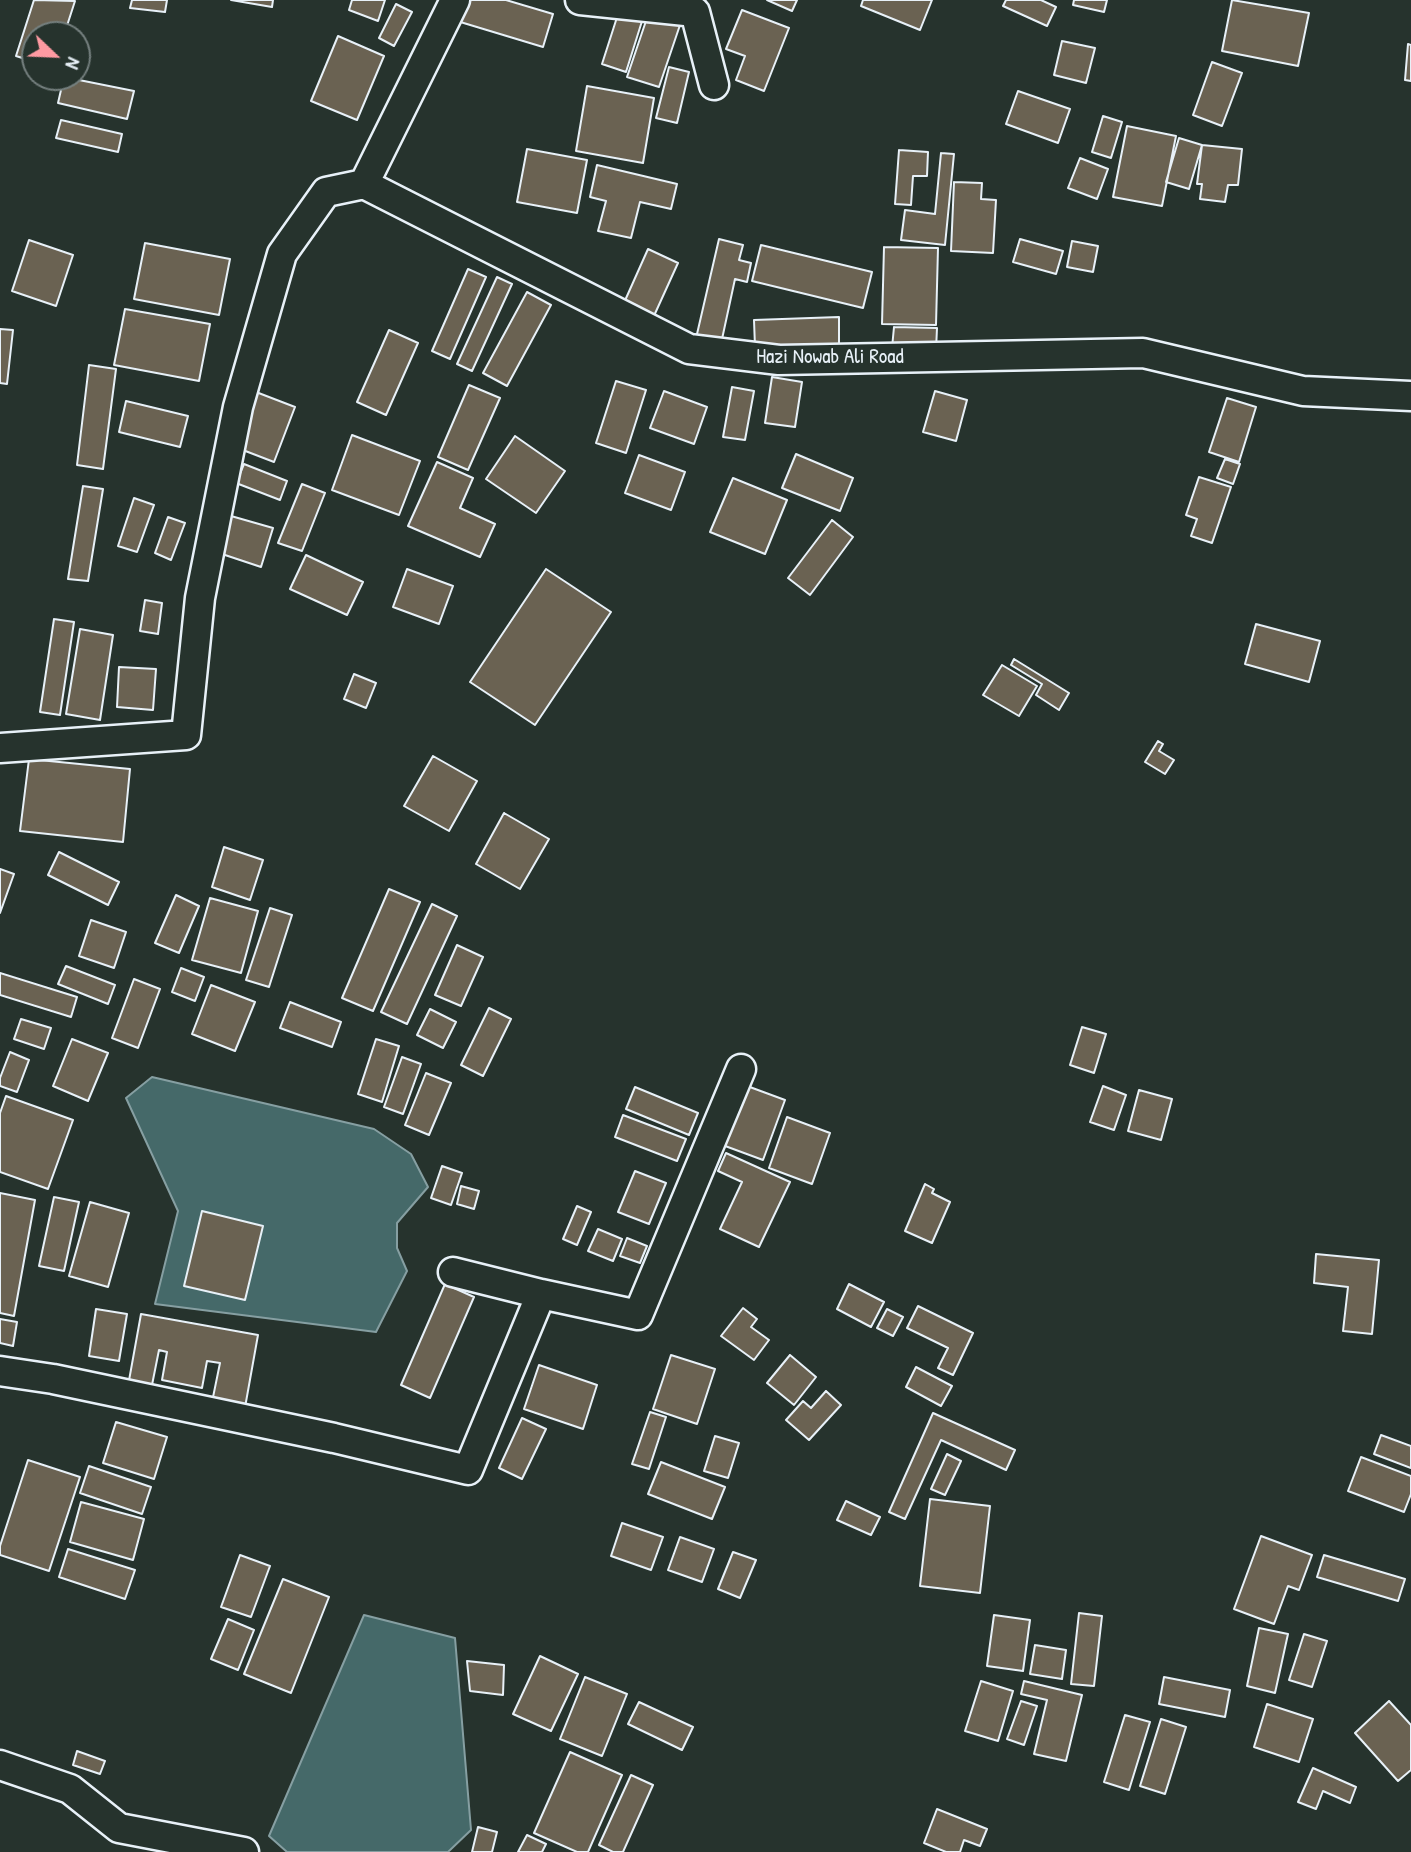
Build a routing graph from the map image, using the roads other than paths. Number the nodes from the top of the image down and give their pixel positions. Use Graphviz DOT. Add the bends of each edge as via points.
graph roads {
  1 [pos="455,0"];
  2 [pos="580,0"];
  3 [pos="714,85"];
  4 [pos="364,184"];
  5 [pos="1411,396"];
  6 [pos="0,748"];
  7 [pos="741,1069"];
  8 [pos="453,1272"];
  9 [pos="541,1294"];
  10 [pos="0,1371"];
  11 [pos="0,1765"];
  12 [pos="244,1852"];
  1 -- 4 [label="street"];
  2 -- 3 [label="street" via="695,12"];
  4 -- 5 [label="street, Hazi Nowab Ali Road" via="689,349 779,360 1143,353 1303,391"];
  4 -- 6 [label="street" via="326,192 282,254 235,420 200,598 186,735"];
  7 -- 9 [label="street" via="638,1315"];
  8 -- 9 [label="street"];
  9 -- 10 [label="street" via="468,1470 334,1438"];
  11 -- 12 [label="street" via="70,1789 119,1828"];
}
